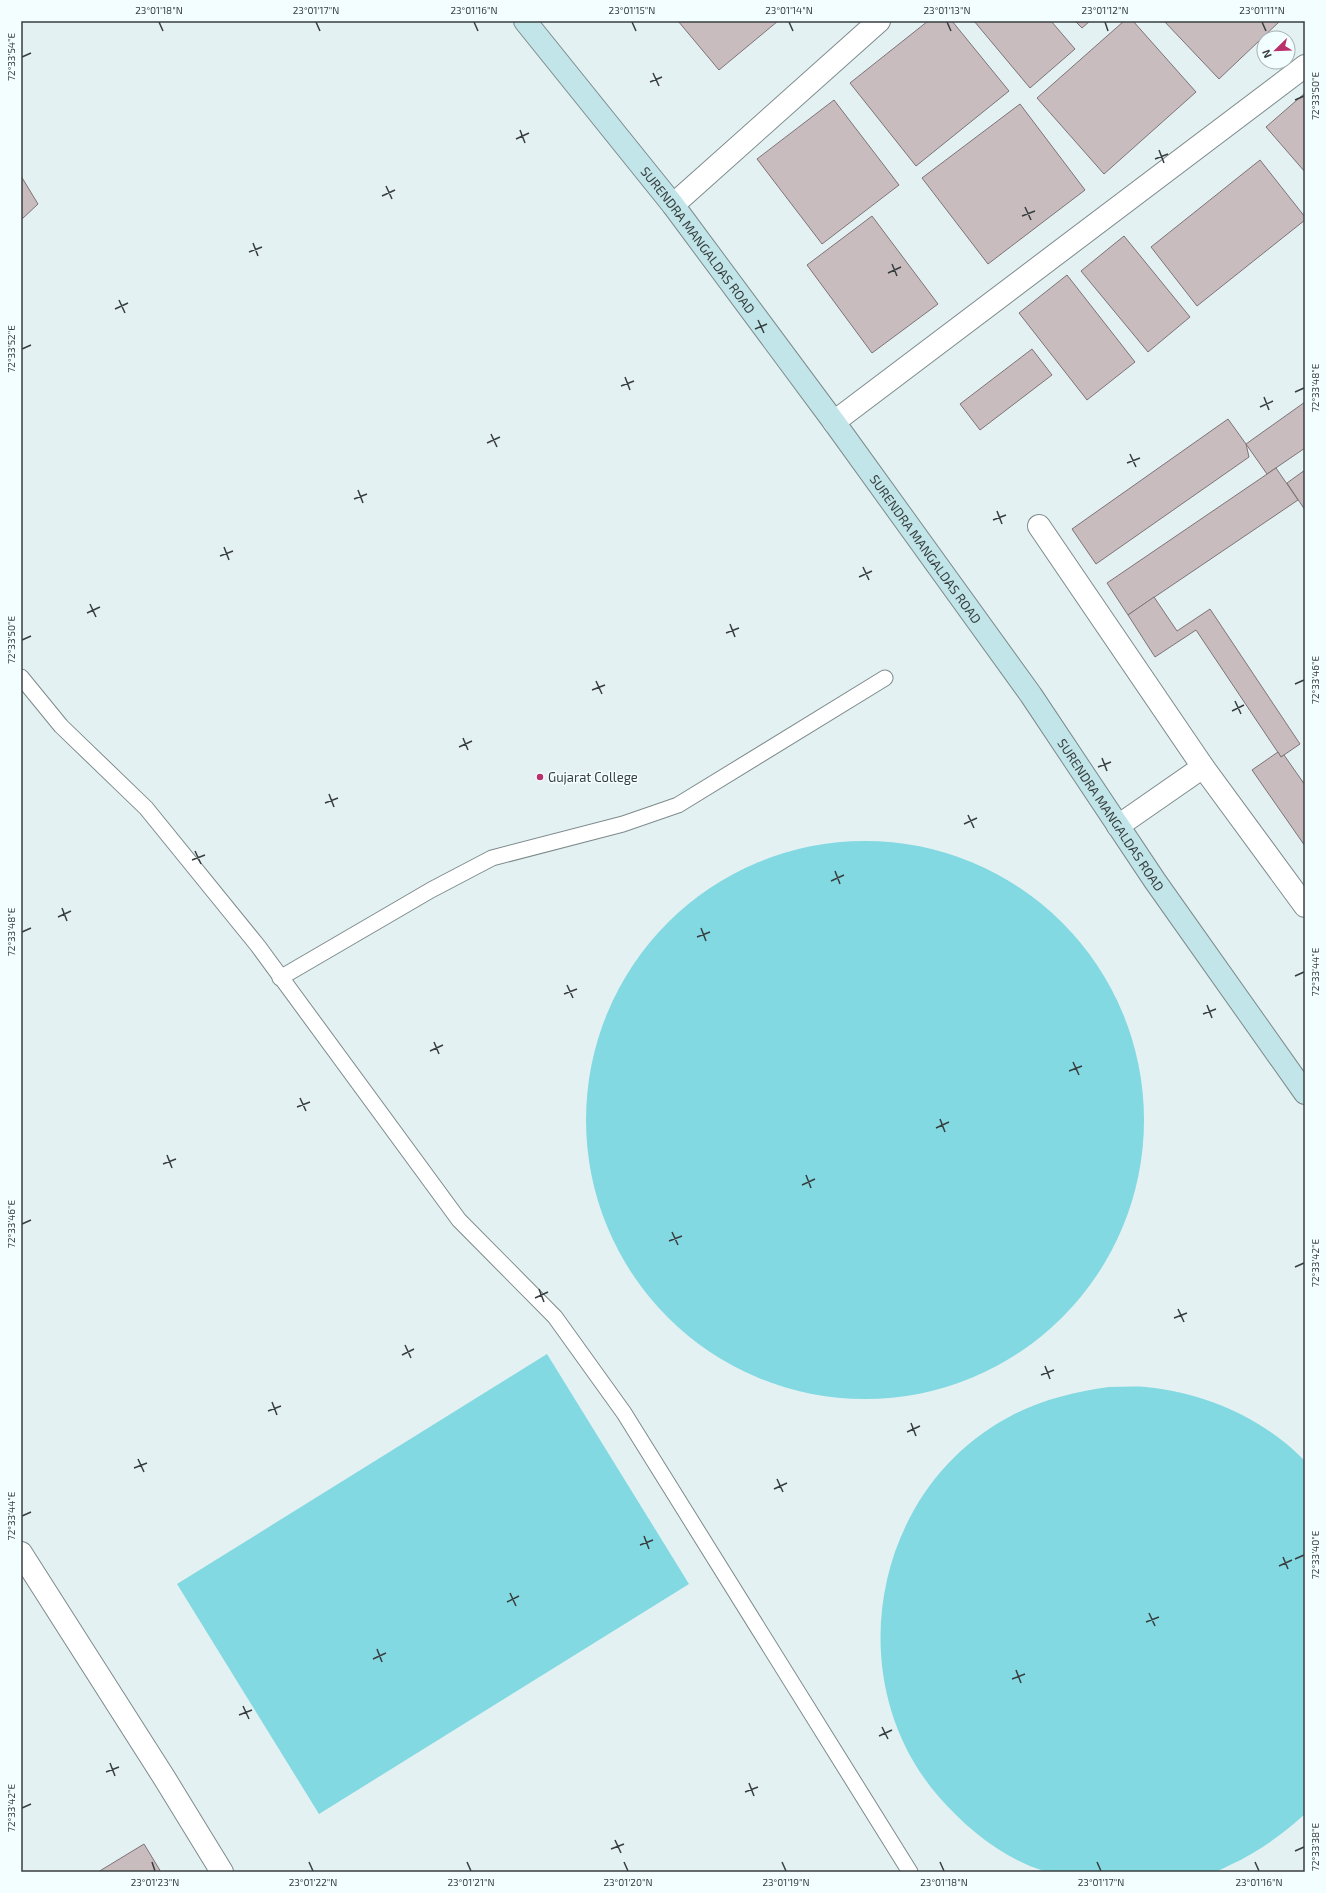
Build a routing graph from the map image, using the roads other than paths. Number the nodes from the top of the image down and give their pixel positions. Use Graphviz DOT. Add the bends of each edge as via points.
graph roads {
  1 [pos="525,21"];
  2 [pos="880,21"];
  3 [pos="1305,66"];
  4 [pos="673,205"];
  5 [pos="834,422"];
  6 [pos="1039,526"];
  7 [pos="21,677"];
  8 [pos="885,678"];
  9 [pos="1203,767"];
  10 [pos="1118,826"];
  11 [pos="1305,906"];
  12 [pos="280,978"];
  13 [pos="1305,1093"];
  14 [pos="21,1553"];
  15 [pos="222,1872"];
  16 [pos="910,1872"];
  1 -- 4 [label="main road, SURENDRA MANGALDAS ROAD"];
  2 -- 4 [label="street"];
  3 -- 5 [label="street"];
  4 -- 5 [label="main road, SURENDRA MANGALDAS ROAD"];
  5 -- 10 [label="main road, SURENDRA MANGALDAS ROAD" via="1031,695"];
  6 -- 9 [label="street"];
  7 -- 12 [label="lane" via="61,726 146,808 258,946"];
  8 -- 12 [label="lane" via="678,805 623,824 492,858 431,890"];
  9 -- 10 [label="street"];
  9 -- 11 [label="street"];
  10 -- 13 [label="main road, SURENDRA MANGALDAS ROAD"];
  12 -- 16 [label="lane" via="459,1220 555,1317 624,1413"];
  14 -- 15 [label="street"];
}
